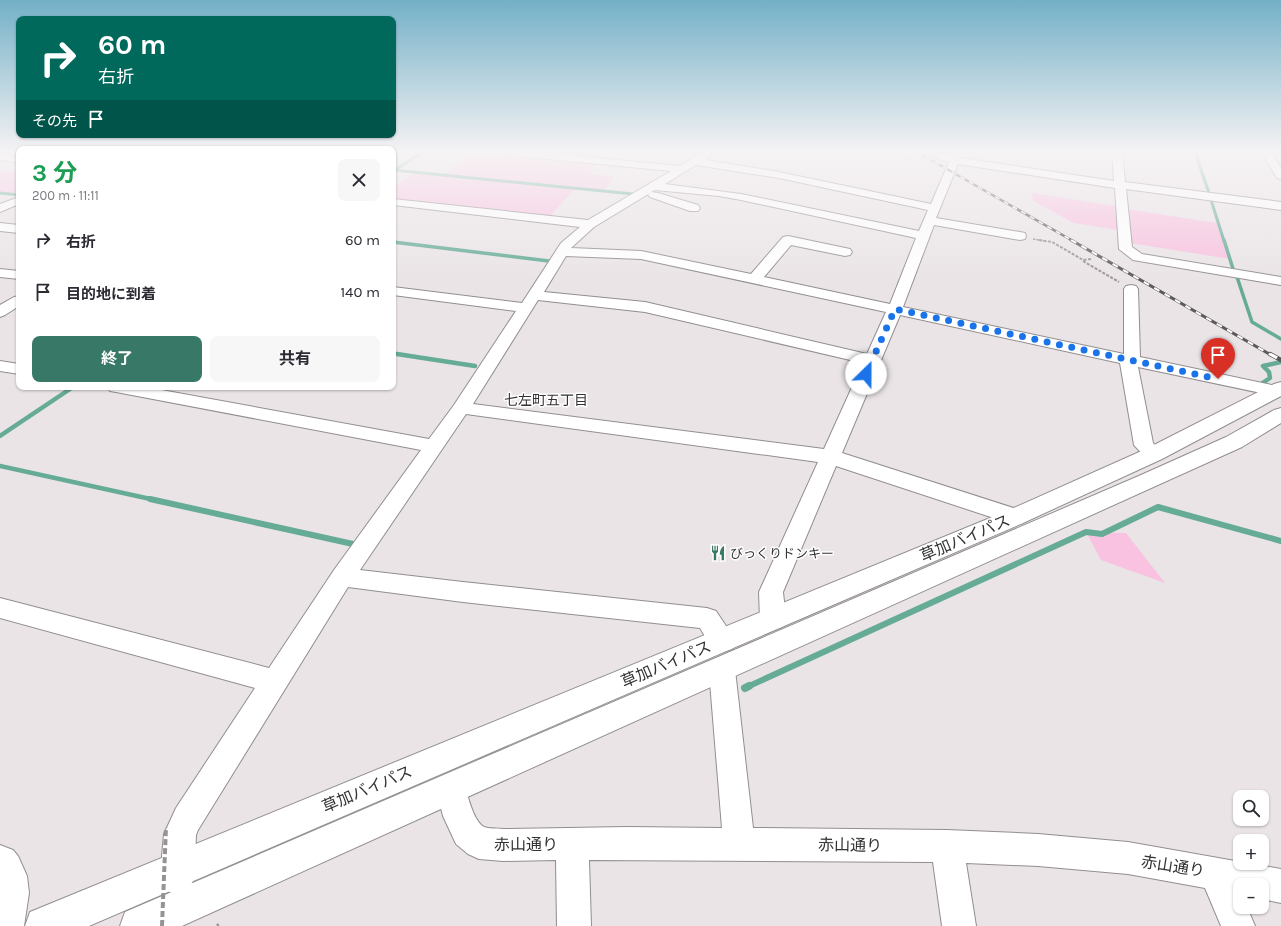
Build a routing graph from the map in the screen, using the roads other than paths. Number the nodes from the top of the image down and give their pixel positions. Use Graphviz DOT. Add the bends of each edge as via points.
graph roads {
  1 [pos="638,195"];
  2 [pos="663,195"];
  3 [pos="731,195"];
  4 [pos="844,195"];
  5 [pos="940,195"];
  6 [pos="1121,195"];
  7 [pos="1198,195"];
  8 [pos="16,201"];
  9 [pos="396,202"];
  10 [pos="1281,206"];
  11 [pos="0,208"];
  12 [pos="694,208"];
  13 [pos="929,222"];
  14 [pos="590,224"];
  15 [pos="0,227"];
  16 [pos="16,229"];
  17 [pos="1020,236"];
  18 [pos="562,252"];
  19 [pos="845,252"];
  20 [pos="0,273"];
  21 [pos="16,276"];
  22 [pos="755,279"];
  23 [pos="1281,281"];
  24 [pos="1131,289"];
  25 [pos="396,291"];
  26 [pos="16,302"];
  27 [pos="529,302"];
  28 [pos="895,309"];
  29 [pos="0,312"];
  30 [pos="1130,359"];
  31 [pos="872,360"];
  32 [pos="0,366"];
  33 [pos="16,369"];
  34 [pos="132,390"];
  35 [pos="1279,398"];
  36 [pos="461,408"];
  37 [pos="435,446"];
  38 [pos="1154,454"];
  39 [pos="832,457"];
  40 [pos="1015,517"];
  41 [pos="342,577"];
  42 [pos="0,608"];
  43 [pos="773,620"];
  44 [pos="723,641"];
  45 [pos="722,670"];
  46 [pos="274,681"];
  47 [pos="451,789"];
  48 [pos="572,844"];
  49 [pos="739,844"];
  50 [pos="947,846"];
  51 [pos="0,863"];
  52 [pos="178,869"];
  53 [pos="1215,873"];
  54 [pos="1281,886"];
  55 [pos="169,918"];
  56 [pos="5,926"];
  57 [pos="44,926"];
  58 [pos="139,926"];
  59 [pos="574,926"];
  60 [pos="959,926"];
  61 [pos="1238,926"];
  1 -- 14 [label="street"];
  2 -- 12 [label="street"];
  3 -- 13 [label="street"];
  4 -- 13 [label="street"];
  5 -- 13 [label="street"];
  6 -- 23 [label="street" via="1126,249 1138,257"];
  7 -- 10 [label="street"];
  8 -- 11 [label="street"];
  9 -- 14 [label="street"];
  13 -- 17 [label="street"];
  13 -- 28 [label="street"];
  14 -- 18 [label="street"];
  15 -- 16 [label="street"];
  18 -- 22 [label="street" via="641,255"];
  18 -- 27 [label="street"];
  19 -- 22 [label="street" via="788,240"];
  20 -- 21 [label="street"];
  22 -- 28 [label="street"];
  24 -- 30 [label="street"];
  25 -- 27 [label="street"];
  26 -- 29 [label="street"];
  27 -- 31 [label="street" via="645,307"];
  27 -- 36 [label="street"];
  28 -- 30 [label="street"];
  28 -- 31 [label="street"];
  30 -- 35 [label="street"];
  30 -- 38 [label="street" via="1144,445"];
  31 -- 39 [label="street"];
  32 -- 33 [label="street"];
  34 -- 37 [label="street"];
  35 -- 38 [label="main road, 草加バイパス"];
  35 -- 45 [label="main road, 草加バイパス" via="1234,442"];
  36 -- 37 [label="street"];
  36 -- 39 [label="street"];
  37 -- 41 [label="street"];
  38 -- 40 [label="main road, 草加バイパス"];
  39 -- 40 [label="street"];
  39 -- 43 [label="street" via="771,592"];
  40 -- 43 [label="main road, 草加バイパス"];
  41 -- 44 [label="street" via="707,618"];
  41 -- 46 [label="street"];
  42 -- 46 [label="street"];
  43 -- 44 [label="main road, 草加バイパス"];
  44 -- 52 [label="main road, 草加バイパス"];
  45 -- 47 [label="main road, 草加バイパス"];
  45 -- 49 [label="street"];
  46 -- 52 [label="street" via="187,819 180,834"];
  47 -- 48 [label="street, 赤山通り" via="466,833 479,843"];
  47 -- 55 [label="main road, 草加バイパス"];
  48 -- 49 [label="street, 赤山通り"];
  48 -- 59 [label="street"];
  49 -- 50 [label="street, 赤山通り"];
  50 -- 53 [label="street, 赤山通り" via="1038,850 1128,858"];
  50 -- 60 [label="street"];
  51 -- 56 [label="main road" via="7,869 11,891"];
  52 -- 55 [label="street"];
  52 -- 57 [label="main road, 草加バイパス"];
  53 -- 54 [label="street, 赤山通り"];
  53 -- 61 [label="street"];
  55 -- 58 [label="main road, 草加バイパス"];
}
